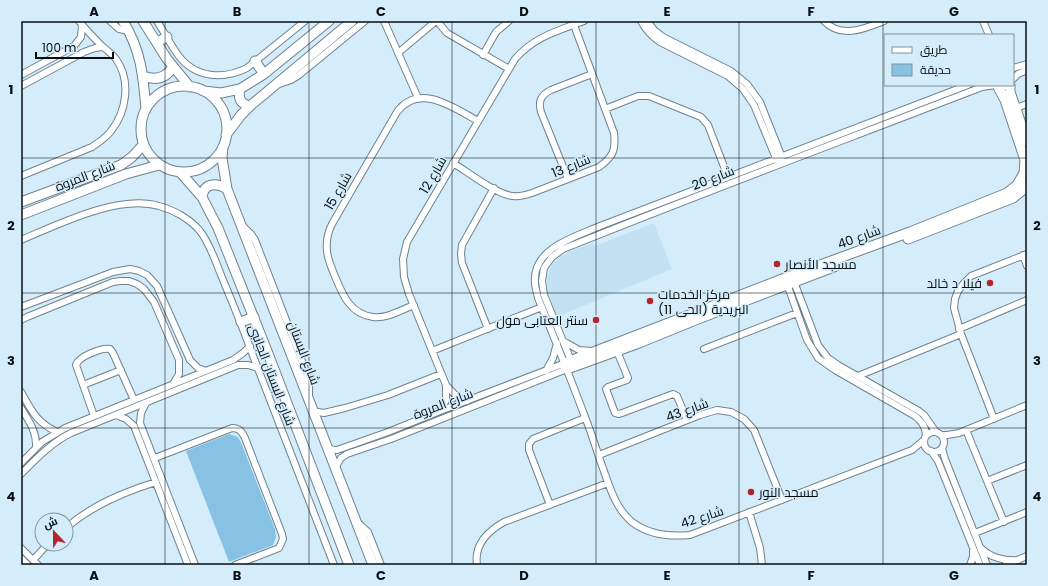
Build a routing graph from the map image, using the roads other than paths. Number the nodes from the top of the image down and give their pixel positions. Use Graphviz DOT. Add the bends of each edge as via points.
graph roads {
  1 [pos="110,21"];
  2 [pos="123,21"];
  3 [pos="143,21"];
  4 [pos="157,21"];
  5 [pos="305,21"];
  6 [pos="329,21"];
  7 [pos="352,21"];
  8 [pos="365,21"];
  9 [pos="384,21"];
  10 [pos="436,21"];
  11 [pos="509,21"];
  12 [pos="584,21"];
  13 [pos="641,21"];
  14 [pos="647,21"];
  15 [pos="824,21"];
  16 [pos="884,21"];
  17 [pos="983,21"];
  18 [pos="81,23"];
  19 [pos="574,25"];
  20 [pos="129,31"];
  21 [pos="989,34"];
  22 [pos="166,37"];
  23 [pos="157,42"];
  24 [pos="103,46"];
  25 [pos="398,53"];
  26 [pos="483,55"];
  27 [pos="255,61"];
  28 [pos="1027,64"];
  29 [pos="173,67"];
  30 [pos="1014,68"];
  31 [pos="509,69"];
  32 [pos="1027,70"];
  33 [pos="264,74"];
  34 [pos="592,74"];
  35 [pos="22,75"];
  36 [pos="143,76"];
  37 [pos="1014,78"];
  38 [pos="24,84"];
  39 [pos="275,85"];
  40 [pos="965,86"];
  41 [pos="997,86"];
  42 [pos="1010,86"];
  43 [pos="190,87"];
  44 [pos="240,89"];
  45 [pos="202,91"];
  46 [pos="418,98"];
  47 [pos="1027,104"];
  48 [pos="250,106"];
  49 [pos="1016,108"];
  50 [pos="146,109"];
  51 [pos="605,109"];
  52 [pos="478,121"];
  53 [pos="226,135"];
  54 [pos="1027,141"];
  55 [pos="143,145"];
  56 [pos="223,147"];
  57 [pos="779,158"];
  58 [pos="453,163"];
  59 [pos="782,164"];
  60 [pos="159,165"];
  61 [pos="180,172"];
  62 [pos="21,176"];
  63 [pos="568,179"];
  64 [pos="727,180"];
  65 [pos="494,188"];
  66 [pos="227,189"];
  67 [pos="1026,189"];
  68 [pos="202,197"];
  69 [pos="21,202"];
  70 [pos="21,215"];
  71 [pos="21,240"];
  72 [pos="1025,254"];
  73 [pos="1027,266"];
  74 [pos="789,280"];
  75 [pos="798,294"];
  76 [pos="791,297"];
  77 [pos="1027,300"];
  78 [pos="414,305"];
  79 [pos="21,307"];
  80 [pos="542,307"];
  81 [pos="797,313"];
  82 [pos="254,317"];
  83 [pos="21,320"];
  84 [pos="241,322"];
  85 [pos="488,329"];
  86 [pos="960,332"];
  87 [pos="563,341"];
  88 [pos="557,343"];
  89 [pos="250,346"];
  90 [pos="704,348"];
  91 [pos="432,351"];
  92 [pos="596,351"];
  93 [pos="617,351"];
  94 [pos="188,358"];
  95 [pos="231,361"];
  96 [pos="180,364"];
  97 [pos="569,365"];
  98 [pos="233,368"];
  99 [pos="258,368"];
  100 [pos="121,370"];
  101 [pos="206,371"];
  102 [pos="546,371"];
  103 [pos="441,374"];
  104 [pos="858,376"];
  105 [pos="173,384"];
  106 [pos="83,385"];
  107 [pos="446,386"];
  108 [pos="155,391"];
  109 [pos="21,392"];
  110 [pos="158,398"];
  111 [pos="134,400"];
  112 [pos="468,401"];
  113 [pos="146,403"];
  114 [pos="1027,405"];
  115 [pos="21,408"];
  116 [pos="440,410"];
  117 [pos="312,411"];
  118 [pos="116,415"];
  119 [pos="94,416"];
  120 [pos="585,418"];
  121 [pos="994,418"];
  122 [pos="687,420"];
  123 [pos="41,423"];
  124 [pos="137,424"];
  125 [pos="966,430"];
  126 [pos="34,431"];
  127 [pos="56,432"];
  128 [pos="959,433"];
  129 [pos="938,434"];
  130 [pos="925,438"];
  131 [pos="942,447"];
  132 [pos="36,448"];
  133 [pos="327,448"];
  134 [pos="912,450"];
  135 [pos="929,450"];
  136 [pos="599,456"];
  137 [pos="155,458"];
  138 [pos="23,461"];
  139 [pos="30,464"];
  140 [pos="1027,466"];
  141 [pos="335,469"];
  142 [pos="21,474"];
  143 [pos="988,481"];
  144 [pos="156,482"];
  145 [pos="608,483"];
  146 [pos="167,500"];
  147 [pos="782,500"];
  148 [pos="550,505"];
  149 [pos="749,512"];
  150 [pos="1027,512"];
  151 [pos="355,520"];
  152 [pos="74,522"];
  153 [pos="1004,522"];
  154 [pos="975,533"];
  155 [pos="980,546"];
  156 [pos="973,547"];
  157 [pos="21,548"];
  158 [pos="40,552"];
  159 [pos="1027,556"];
  160 [pos="21,558"];
  161 [pos="33,560"];
  162 [pos="1018,560"];
  163 [pos="28,565"];
  164 [pos="38,565"];
  165 [pos="188,565"];
  166 [pos="195,565"];
  167 [pos="236,565"];
  168 [pos="334,565"];
  169 [pos="349,565"];
  170 [pos="373,565"];
  171 [pos="381,565"];
  172 [pos="477,565"];
  173 [pos="762,565"];
  174 [pos="970,565"];
  175 [pos="980,565"];
  176 [pos="987,565"];
  177 [pos="1005,565"];
  1 -- 20 [label="street" via="119,29"];
  2 -- 20 [label="street"];
  3 -- 23 [label="street"];
  4 -- 22 [label="street"];
  5 -- 27 [label="street"];
  6 -- 33 [label="street"];
  7 -- 39 [label="street"];
  8 -- 39 [label="street" via="299,75"];
  9 -- 25 [label="street"];
  10 -- 25 [label="street"];
  10 -- 26 [label="street" via="447,33"];
  11 -- 26 [label="street" via="496,32"];
  12 -- 19 [label="street, شارع 12"];
  13 -- 57 [label="street" via="651,36 728,76 743,89 754,105"];
  14 -- 57 [label="street" via="663,37 731,71 748,84 760,102"];
  15 -- 16 [label="street" via="838,30 850,32"];
  17 -- 21 [label="street"];
  18 -- 24 [label="street"];
  18 -- 35 [label="street" via="81,37 74,46"];
  19 -- 31 [label="street, شارع 12" via="531,43"];
  19 -- 34 [label="street, شارع 13"];
  20 -- 36 [label="street" via="139,55"];
  22 -- 23 [label="street"];
  22 -- 27 [label="street" via="186,64 205,74 226,76 247,68"];
  23 -- 29 [label="street"];
  24 -- 38 [label="street" via="87,50"];
  24 -- 62 [label="street" via="120,64 125,80 125,100 117,122 102,140 92,147"];
  25 -- 46 [label="street"];
  26 -- 31 [label="street"];
  27 -- 33 [label="street"];
  28 -- 30 [label="street"];
  29 -- 36 [label="street" via="160,78"];
  29 -- 43 [label="street"];
  31 -- 52 [label="street, شارع 12"];
  32 -- 37 [label="street"];
  33 -- 44 [label="street"];
  34 -- 51 [label="street, شارع 13"];
  34 -- 63 [label="street" via="545,93 539,105"];
  35 -- 38 [label="street"];
  36 -- 50 [label="street"];
  39 -- 48 [label="street"];
  40 -- 57 [label="street, شارع 20"];
  41 -- 59 [label="street, شارع 20" via="982,87"];
  41 -- 74 [label="street, شارع 40" via="1005,100 1025,160 1024,173 1017,184 1007,193"];
  42 -- 49 [label="street"];
  43 -- 45 [label="street"];
  43 -- 50 [label="street" via="177,87 165,91 154,98"];
  44 -- 45 [label="street" via="221,93"];
  44 -- 48 [label="street" via="240,101"];
  45 -- 53 [label="street" via="219,104 224,114"];
  46 -- 52 [label="street" via="443,102"];
  46 -- 78 [label="street, شارع 15" via="408,102 397,112 332,224 327,237 326,251 344,298 362,314 373,317 385,316"];
  47 -- 49 [label="street"];
  48 -- 53 [label="street"];
  49 -- 54 [label="street"];
  50 -- 55 [label="street" via="141,126"];
  51 -- 63 [label="street, شارع 13" via="614,133 613,153 599,167"];
  51 -- 64 [label="street" via="638,96 650,96 701,117 708,125"];
  52 -- 58 [label="street, شارع 12"];
  53 -- 56 [label="street"];
  55 -- 60 [label="street"];
  55 -- 69 [label="street, شارع المروة" via="121,165"];
  56 -- 61 [label="street" via="216,158 205,166 193,171"];
  56 -- 66 [label="street, شارع البستان" via="222,158"];
  57 -- 59 [label="street"];
  57 -- 64 [label="street, شارع 20"];
  58 -- 65 [label="street, شارع 13"];
  58 -- 78 [label="street, شارع 12" via="407,242 403,259 404,277"];
  59 -- 64 [label="street, شارع 20"];
  60 -- 61 [label="street"];
  60 -- 70 [label="street, شارع المروة" via="126,174"];
  61 -- 68 [label="street"];
  63 -- 65 [label="street, شارع 13" via="523,196 503,194"];
  64 -- 80 [label="street, شارع 20" via="600,226 545,253 537,267 534,282"];
  64 -- 87 [label="street, شارع 20" via="563,249 552,257 544,268 542,281 544,295"];
  65 -- 85 [label="street" via="462,246 461,254 462,263"];
  66 -- 68 [label="street" via="217,184 213,185 205,189"];
  66 -- 117 [label="street, شارع البستان"];
  67 -- 74 [label="street, شارع 40" via="1013,198 933,230"];
  68 -- 82 [label="street" via="218,228"];
  71 -- 84 [label="street, شارع البستان الجانبى" via="69,220 121,204 146,203 168,209 190,222 205,240"];
  72 -- 73 [label="street"];
  72 -- 86 [label="street" via="971,276 964,283 958,291 954,308"];
  74 -- 75 [label="street"];
  74 -- 76 [label="street"];
  74 -- 92 [label="street, شارع 40"];
  74 -- 93 [label="street, شارع 40"];
  75 -- 76 [label="street"];
  75 -- 104 [label="street" via="822,352"];
  76 -- 81 [label="street"];
  77 -- 86 [label="street"];
  78 -- 91 [label="street, شارع 12"];
  79 -- 94 [label="street" via="113,272 130,269 139,271 147,275 157,286"];
  80 -- 85 [label="street"];
  80 -- 88 [label="street, شارع 20"];
  81 -- 90 [label="street"];
  81 -- 130 [label="street" via="807,340 818,358 915,416 926,431"];
  82 -- 84 [label="street"];
  82 -- 169 [label="street"];
  83 -- 96 [label="street" via="105,285 129,281 144,289 154,302"];
  84 -- 89 [label="street, شارع البستان الجانبى"];
  85 -- 91 [label="street"];
  86 -- 104 [label="street"];
  86 -- 121 [label="street"];
  87 -- 92 [label="street" via="579,350"];
  87 -- 97 [label="street, شارع 20"];
  88 -- 97 [label="street, شارع 20"];
  88 -- 102 [label="street"];
  89 -- 95 [label="street"];
  89 -- 99 [label="street, شارع البستان الجانبى"];
  91 -- 103 [label="street, شارع 12"];
  92 -- 97 [label="street, شارع 40"];
  93 -- 97 [label="street, شارع 40"];
  93 -- 122 [label="street" via="628,379 606,389 616,413 673,394 677,396"];
  94 -- 96 [label="street"];
  94 -- 101 [label="street"];
  95 -- 98 [label="street"];
  95 -- 101 [label="street"];
  96 -- 105 [label="street" via="179,374"];
  97 -- 102 [label="street, شارع المروة"];
  97 -- 120 [label="street, شارع 42"];
  97 -- 141 [label="street, شارع المروة" via="347,454 337,463"];
  98 -- 99 [label="street" via="245,364"];
  98 -- 110 [label="street"];
  99 -- 168 [label="street, شارع البستان الجانبى"];
  100 -- 106 [label="street"];
  100 -- 106 [label="street" via="112,350 104,348 76,362"];
  100 -- 111 [label="street"];
  101 -- 105 [label="street"];
  102 -- 112 [label="street, شارع المروة"];
  103 -- 107 [label="street, شارع 12"];
  103 -- 117 [label="street" via="346,408 324,413"];
  104 -- 129 [label="street" via="919,411"];
  105 -- 108 [label="street"];
  106 -- 119 [label="street"];
  107 -- 112 [label="street, شارع 12" via="454,395"];
  107 -- 116 [label="street" via="446,400"];
  108 -- 110 [label="street"];
  108 -- 111 [label="street"];
  109 -- 123 [label="street"];
  110 -- 113 [label="street"];
  111 -- 119 [label="street"];
  112 -- 116 [label="street, شارع المروة"];
  113 -- 118 [label="street"];
  113 -- 124 [label="street"];
  114 -- 121 [label="street"];
  115 -- 126 [label="street"];
  116 -- 133 [label="street, شارع المروة" via="338,450"];
  117 -- 133 [label="street, شارع البستان"];
  118 -- 124 [label="street"];
  118 -- 139 [label="street" via="58,440"];
  119 -- 127 [label="street"];
  120 -- 136 [label="street, شارع 42"];
  120 -- 148 [label="street" via="533,439 529,444"];
  121 -- 125 [label="street"];
  122 -- 136 [label="street, شارع 43"];
  122 -- 147 [label="street, شارع 43" via="717,410 732,412 744,419 754,430"];
  123 -- 126 [label="street"];
  123 -- 127 [label="street"];
  124 -- 137 [label="street"];
  124 -- 144 [label="street"];
  125 -- 128 [label="street"];
  125 -- 143 [label="street"];
  126 -- 132 [label="street" via="37,439"];
  127 -- 132 [label="street"];
  128 -- 129 [label="street"];
  128 -- 131 [label="street"];
  129 -- 130 [label="street" via="930,433"];
  129 -- 131 [label="street" via="943,440"];
  130 -- 134 [label="street, شارع 42"];
  130 -- 135 [label="street" via="924,445"];
  131 -- 135 [label="street" via="938,451"];
  131 -- 154 [label="street"];
  132 -- 138 [label="street"];
  133 -- 141 [label="street, شارع البستان"];
  134 -- 135 [label="street, شارع 42"];
  134 -- 147 [label="street, شارع 42"];
  135 -- 156 [label="street" via="937,458"];
  136 -- 145 [label="street, شارع 42"];
  137 -- 146 [label="street"];
  137 -- 167 [label="street" via="232,428 241,431 283,539 279,548"];
  138 -- 139 [label="street"];
  139 -- 142 [label="street"];
  140 -- 143 [label="street"];
  141 -- 151 [label="street, شارع البستان"];
  143 -- 153 [label="street"];
  144 -- 146 [label="street"];
  144 -- 152 [label="street" via="106,502"];
  145 -- 148 [label="street"];
  145 -- 149 [label="street, شارع 42" via="614,499 632,522 659,535 690,535"];
  146 -- 165 [label="street"];
  146 -- 166 [label="street"];
  147 -- 149 [label="street, شارع 42"];
  148 -- 172 [label="street" via="493,528 478,548"];
  149 -- 173 [label="street" via="760,548"];
  150 -- 153 [label="street"];
  151 -- 170 [label="street, شارع البستان"];
  151 -- 171 [label="street" via="368,532"];
  153 -- 154 [label="street"];
  154 -- 155 [label="street"];
  155 -- 162 [label="street" via="986,553 1001,559"];
  155 -- 176 [label="street"];
  156 -- 174 [label="street"];
  156 -- 175 [label="street"];
  157 -- 161 [label="street"];
  158 -- 161 [label="street"];
  159 -- 162 [label="street"];
  160 -- 163 [label="street"];
  161 -- 164 [label="street"];
  162 -- 177 [label="street"];
}
